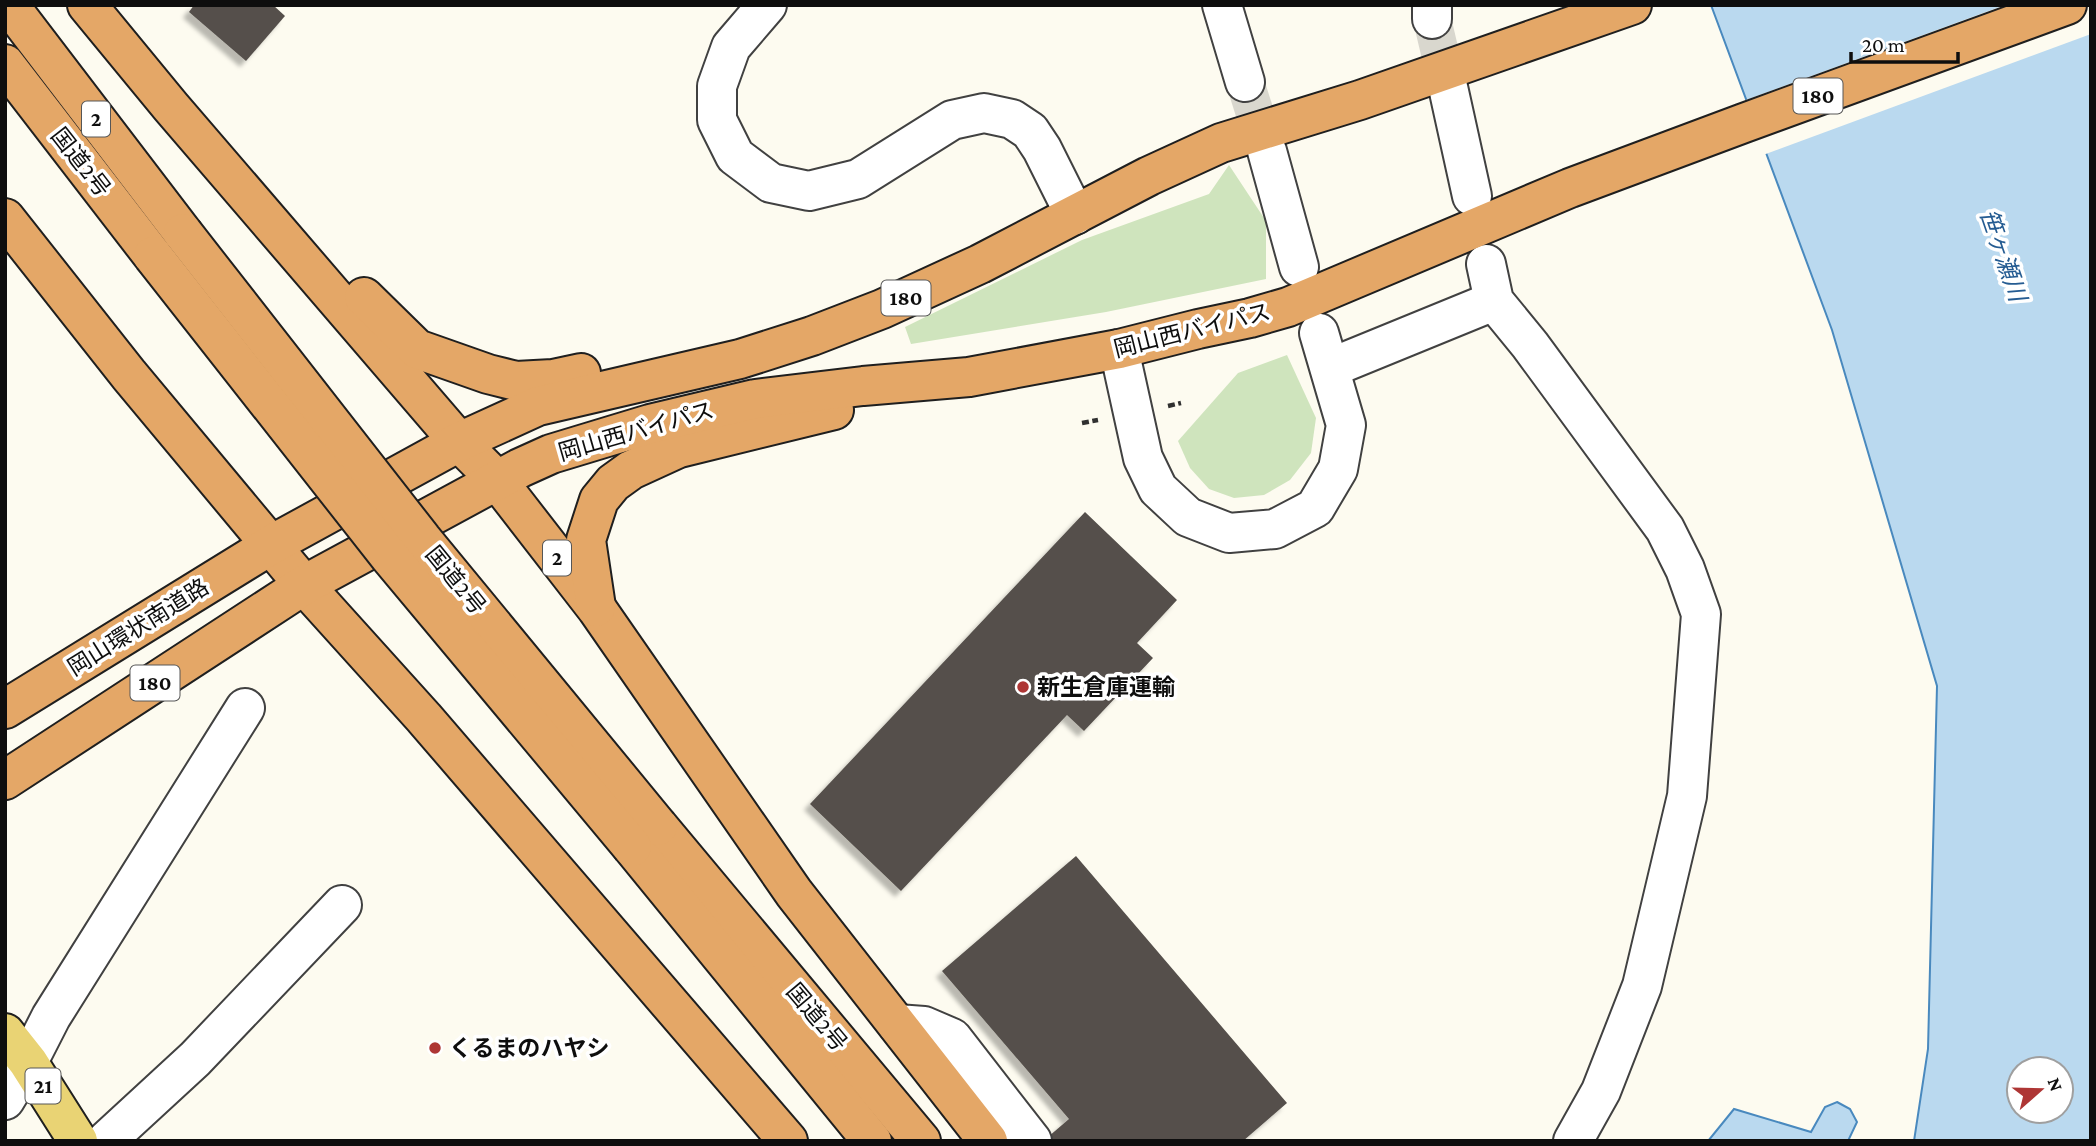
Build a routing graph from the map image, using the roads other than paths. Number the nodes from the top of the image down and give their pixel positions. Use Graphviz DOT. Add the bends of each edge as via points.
graph roads {
  1 [pos="9,5"];
  2 [pos="87,5"];
  3 [pos="767,5"];
  4 [pos="1222,5"];
  5 [pos="1632,5"];
  6 [pos="2067,5"];
  7 [pos="5,64"];
  8 [pos="1245,82"];
  9 [pos="1448,87"];
  10 [pos="171,107"];
  11 [pos="1267,151"];
  12 [pos="1472,196"];
  13 [pos="1075,215"];
  14 [pos="5,218"];
  15 [pos="1486,264"];
  16 [pos="1299,267"];
  17 [pos="1494,301"];
  18 [pos="1119,349"];
  19 [pos="740,359"];
  20 [pos="969,377"];
  21 [pos="459,442"];
  22 [pos="497,481"];
  23 [pos="271,545"];
  24 [pos="304,585"];
  25 [pos="597,609"];
  26 [pos="245,708"];
  27 [pos="5,709"];
  28 [pos="5,780"];
  29 [pos="645,836"];
  30 [pos="342,905"];
  31 [pos="897,1024"];
  32 [pos="17,1048"];
  33 [pos="5,1100"];
  34 [pos="78,1141"];
  35 [pos="106,1141"];
  36 [pos="788,1141"];
  37 [pos="872,1141"];
  38 [pos="921,1141"];
  39 [pos="988,1141"];
  40 [pos="1032,1141"];
  41 [pos="1573,1141"];
  1 -- 29 [label="highway, 国道2号 / 2, bridge"];
  2 -- 10 [label="highway, 2"];
  3 -- 13 [label="street" via="732,47 717,86 717,120 735,156 771,183 810,191 858,179 952,120 985,113 1012,119 1030,131"];
  4 -- 8 [label="street"];
  5 -- 13 [label="highway, 岡山西バイパス / 180" via="1222,143"];
  6 -- 18 [label="highway, 岡山西バイパス / 180" via="1570,188 1288,307"];
  7 -- 29 [label="highway, 国道2号 / 2, bridge" via="389,556"];
  9 -- 12 [label="street"];
  10 -- 19 [label="highway" via="217,138 417,349 516,382 553,379 679,351"];
  10 -- 21 [label="highway, 2"];
  11 -- 16 [label="street"];
  13 -- 19 [label="highway, 岡山西バイパス / 180" via="882,309"];
  14 -- 23 [label="highway"];
  15 -- 17 [label="street"];
  17 -- 18 [label="street" via="1324,351 1346,425 1338,469 1315,508 1275,529 1229,533 1188,517 1158,489 1143,458"];
  17 -- 41 [label="street" via="1665,529 1701,614 1687,796 1646,973 1601,1091"];
  18 -- 20 [label="highway, 岡山西バイパス / 180"];
  19 -- 21 [label="highway, 岡山西バイパス / 180" via="538,405"];
  20 -- 22 [label="highway, 岡山西バイパス / 180" via="755,399 551,454"];
  20 -- 25 [label="highway" via="679,449 631,470 599,500 586,540"];
  21 -- 22 [label="highway, 2"];
  21 -- 23 [label="highway, 岡山西バイパス / 180"];
  22 -- 24 [label="highway, 岡山西バイパス / 180"];
  22 -- 25 [label="highway, 2"];
  23 -- 24 [label="highway"];
  23 -- 27 [label="highway, 岡山環状南道路 / 180"];
  24 -- 28 [label="highway, 180"];
  24 -- 36 [label="highway"];
  25 -- 31 [label="highway, 2" via="794,893"];
  26 -- 32 [label="street" via="51,1017"];
  29 -- 37 [label="highway, 国道2号 / 2"];
  29 -- 38 [label="highway, 国道2号 / 2"];
  30 -- 35 [label="street" via="195,1059"];
  31 -- 39 [label="highway, 2"];
  31 -- 40 [label="street" via="924,1026 952,1038"];
  32 -- 33 [label="street"];
  32 -- 34 [label="main road, 21"];
}
